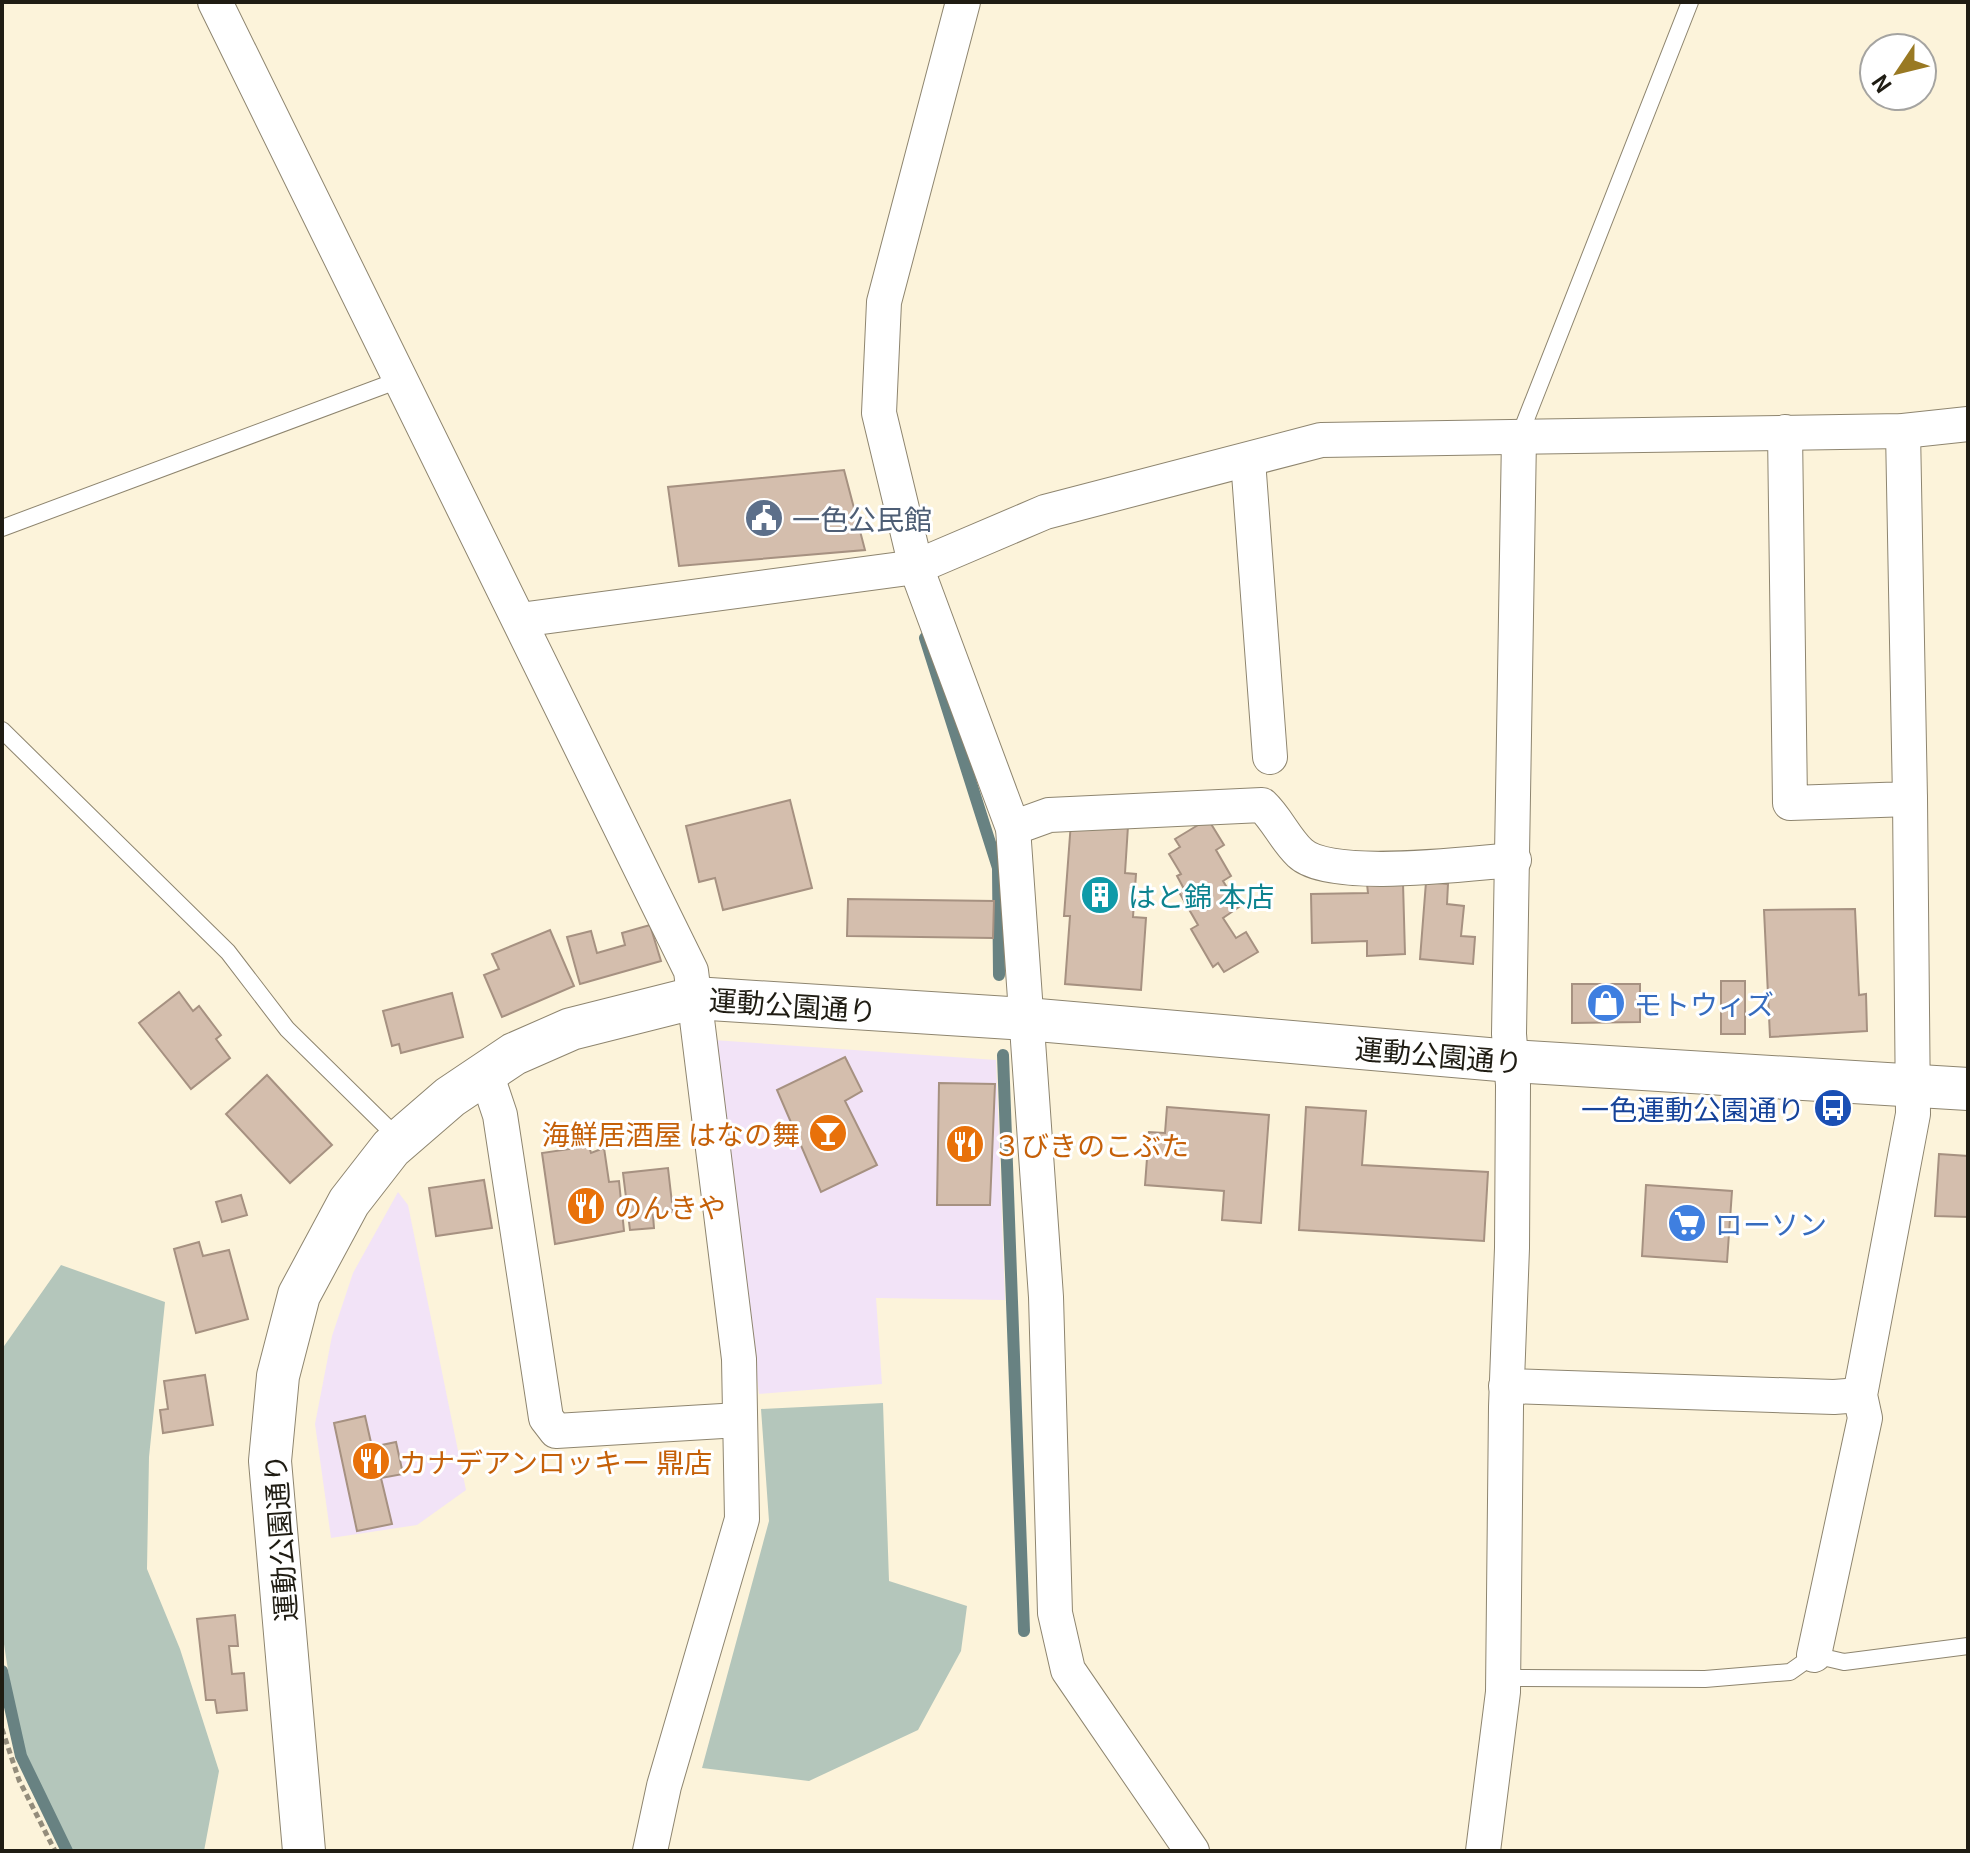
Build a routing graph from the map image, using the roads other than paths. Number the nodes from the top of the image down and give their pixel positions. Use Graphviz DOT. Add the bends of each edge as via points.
graph roads {
  1 [pos="215,2"];
  2 [pos="963,2"];
  3 [pos="1690,2"];
  4 [pos="399,380"];
  5 [pos="1968,424"];
  6 [pos="1903,431"];
  7 [pos="1785,432"];
  8 [pos="1519,437"];
  9 [pos="1248,460"];
  10 [pos="2,528"];
  11 [pos="916,567"];
  12 [pos="520,620"];
  13 [pos="2,730"];
  14 [pos="1270,757"];
  15 [pos="1910,799"];
  16 [pos="1013,828"];
  17 [pos="1514,860"];
  18 [pos="694,998"];
  19 [pos="1026,1019"];
  20 [pos="1511,1061"];
  21 [pos="486,1073"];
  22 [pos="1911,1085"];
  23 [pos="1968,1089"];
  24 [pos="400,1140"];
  25 [pos="1506,1386"];
  26 [pos="1860,1395"];
  27 [pos="739,1420"];
  28 [pos="1968,1646"];
  29 [pos="1814,1655"];
  30 [pos="1503,1678"];
  31 [pos="304,1851"];
  32 [pos="650,1851"];
  33 [pos="1192,1851"];
  34 [pos="1483,1851"];
  1 -- 4 [label="street"];
  2 -- 11 [label="street" via="884,302 879,413"];
  3 -- 8 [label="lane"];
  4 -- 10 [label="lane"];
  4 -- 12 [label="street"];
  5 -- 6 [label="street"];
  6 -- 7 [label="street"];
  6 -- 15 [label="street"];
  7 -- 8 [label="street"];
  7 -- 15 [label="street" via="1790,803"];
  8 -- 9 [label="street" via="1321,440"];
  8 -- 17 [label="street"];
  9 -- 11 [label="street" via="1045,512"];
  9 -- 14 [label="street"];
  11 -- 12 [label="street"];
  11 -- 16 [label="street"];
  12 -- 18 [label="street" via="691,971"];
  13 -- 24 [label="lane" via="228,952 287,1029"];
  15 -- 22 [label="street" via="1915,1041"];
  16 -- 17 [label="street" via="1049,815 1262,805 1301,855 1339,867"];
  16 -- 19 [label="street"];
  17 -- 20 [label="street"];
  18 -- 19 [label="street, 運動公園通り"];
  18 -- 21 [label="street, 運動公園通り" via="571,1029 514,1054"];
  18 -- 27 [label="street" via="739,1359"];
  19 -- 20 [label="street, 運動公園通り"];
  19 -- 33 [label="street" via="1046,1297 1055,1613 1068,1670"];
  20 -- 22 [label="street, 運動公園通り"];
  20 -- 25 [label="street"];
  21 -- 24 [label="street, 運動公園通り"];
  21 -- 27 [label="street" via="500,1115 546,1418 556,1431"];
  22 -- 23 [label="street, 運動公園通り"];
  22 -- 26 [label="street" via="1913,1114"];
  24 -- 31 [label="street, 運動公園通り" via="349,1202 299,1295 278,1376 270,1461"];
  25 -- 26 [label="street"];
  25 -- 30 [label="street"];
  26 -- 29 [label="street" via="1865,1418"];
  27 -- 32 [label="street" via="742,1519"];
  28 -- 29 [label="lane" via="1844,1662"];
  29 -- 30 [label="lane" via="1790,1672 1705,1679"];
  30 -- 34 [label="street"];
}
